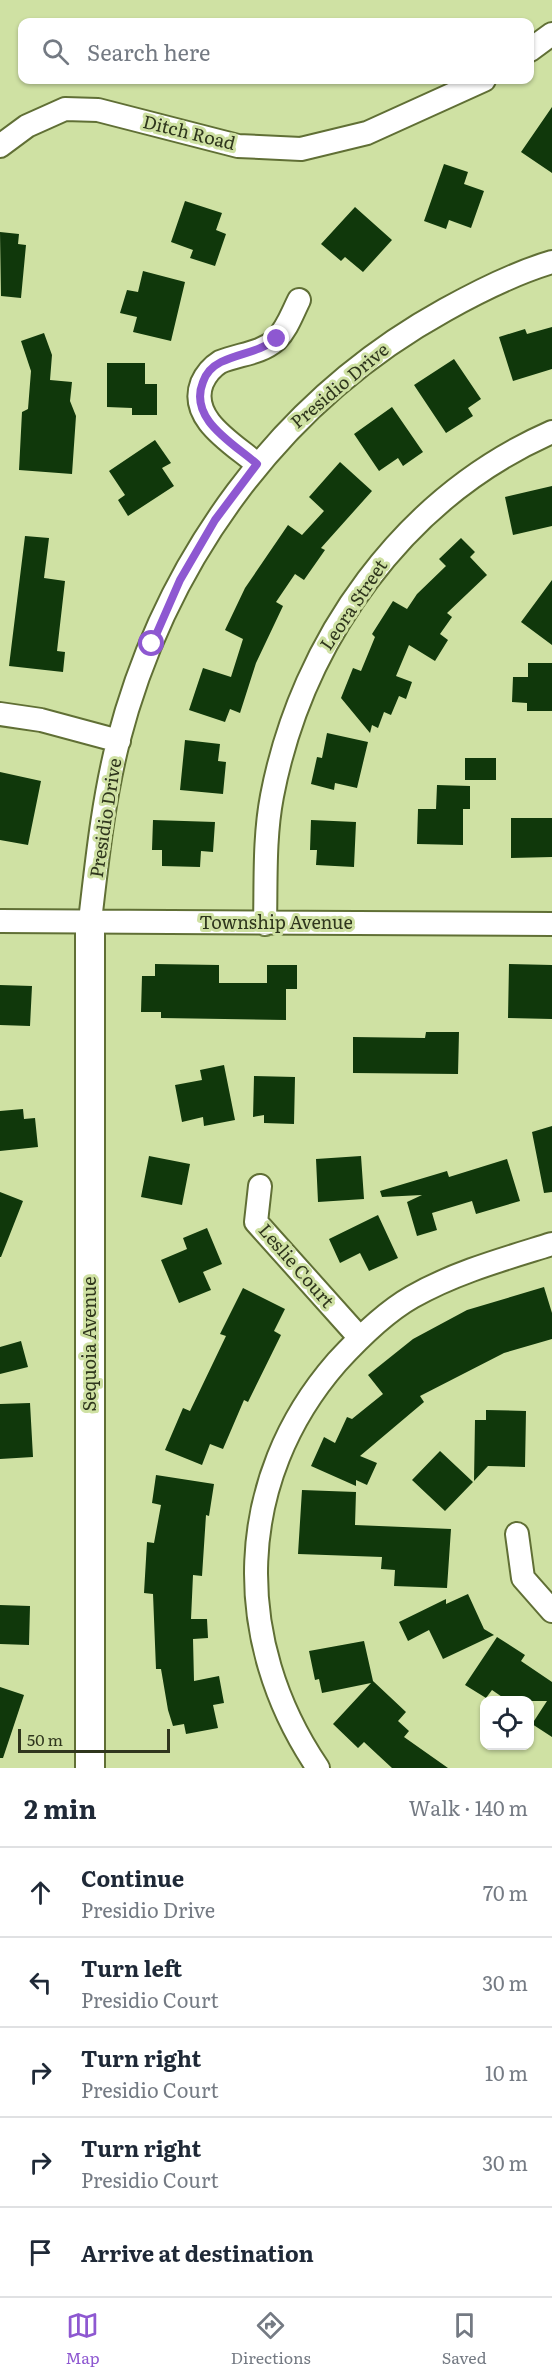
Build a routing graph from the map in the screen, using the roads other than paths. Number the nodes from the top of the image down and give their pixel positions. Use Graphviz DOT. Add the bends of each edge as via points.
graph roads {
  1 [pos="552,34"];
  2 [pos="534,47"];
  3 [pos="475,84"];
  4 [pos="0,146"];
  5 [pos="552,262"];
  6 [pos="299,300"];
  7 [pos="552,432"];
  8 [pos="257,464"];
  9 [pos="0,714"];
  10 [pos="119,741"];
  11 [pos="0,921"];
  12 [pos="90,921"];
  13 [pos="265,924"];
  14 [pos="552,924"];
  15 [pos="260,1186"];
  16 [pos="552,1244"];
  17 [pos="359,1337"];
  18 [pos="517,1534"];
  19 [pos="552,1611"];
  20 [pos="90,1768"];
  21 [pos="318,1768"];
  1 -- 2 [label="street"];
  3 -- 4 [label="street, Ditch Road" via="367,133 301,149 237,146 98,110 65,109 27,126"];
  5 -- 8 [label="street, Presidio Drive" via="480,291 411,329 361,364 306,411"];
  6 -- 8 [label="street" via="277,339 249,354 221,362 212,368 201,387 200,409 210,423"];
  7 -- 13 [label="street, Leora Street" via="492,464 417,523 372,572 334,628 306,682 284,744 267,845"];
  8 -- 10 [label="street, Presidio Drive" via="215,520 180,580 152,644"];
  9 -- 10 [label="street" via="41,720"];
  10 -- 12 [label="street, Presidio Drive" via="100,829"];
  11 -- 12 [label="street, Township Avenue"];
  12 -- 13 [label="street, Township Avenue"];
  12 -- 20 [label="street, Sequoia Avenue"];
  13 -- 14 [label="street, Township Avenue"];
  15 -- 17 [label="street, Leslie Court" via="256,1222"];
  16 -- 17 [label="street" via="470,1269 411,1298"];
  17 -- 21 [label="street" via="314,1389 294,1422 267,1488 259,1527 255,1592 266,1658 295,1731"];
  18 -- 19 [label="street" via="523,1578"];
}
